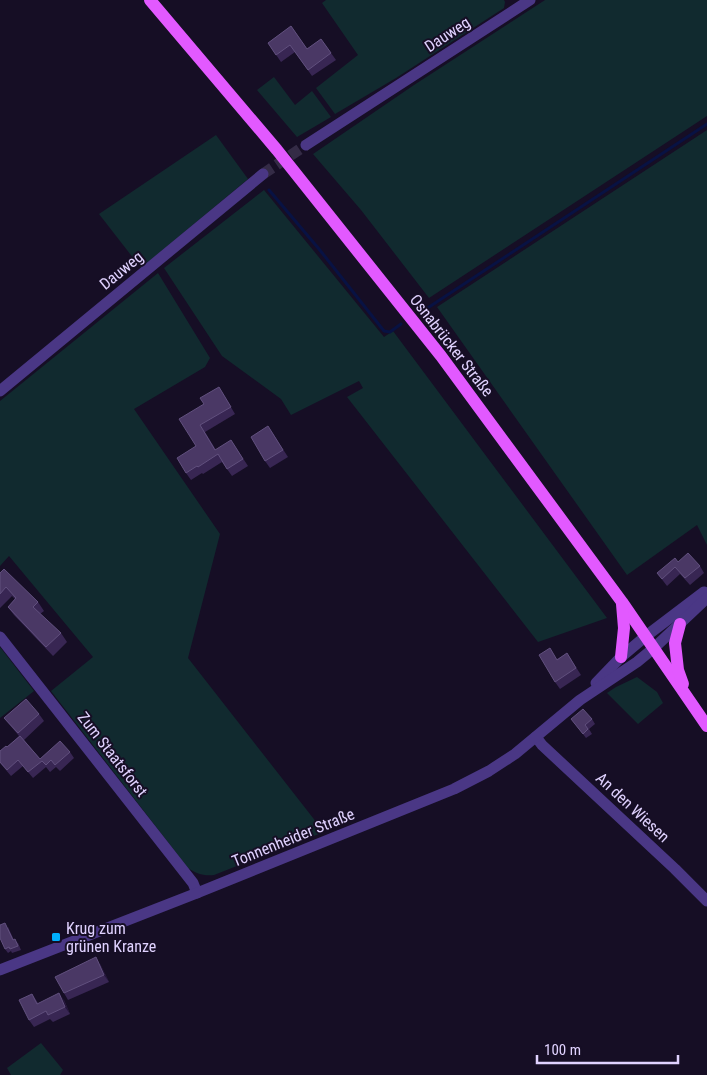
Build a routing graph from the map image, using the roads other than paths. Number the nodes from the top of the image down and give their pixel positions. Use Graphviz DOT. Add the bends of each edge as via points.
graph roads {
  1 [pos="150,0"];
  2 [pos="530,0"];
  3 [pos="306,145"];
  4 [pos="263,174"];
  5 [pos="0,391"];
  6 [pos="707,590"];
  7 [pos="707,598"];
  8 [pos="622,602"];
  9 [pos="680,624"];
  10 [pos="646,636"];
  11 [pos="0,637"];
  12 [pos="654,648"];
  13 [pos="621,657"];
  14 [pos="688,698"];
  15 [pos="580,700"];
  16 [pos="707,726"];
  17 [pos="536,737"];
  18 [pos="197,893"];
  19 [pos="707,901"];
  20 [pos="0,970"];
  1 -- 8 [label="main road, Osnabrücker Straße" via="277,150 441,356"];
  2 -- 3 [label="street, Dauweg"];
  4 -- 5 [label="street, Dauweg"];
  6 -- 10 [label="street, Tonnenheider Straße"];
  7 -- 9 [label="street, Tonnenheider Straße"];
  8 -- 10 [label="main road, Osnabrücker Straße"];
  8 -- 13 [label="main road"];
  9 -- 12 [label="street, Tonnenheider Straße"];
  9 -- 14 [label="main road" via="675,643 678,670"];
  10 -- 12 [label="main road, Osnabrücker Straße"];
  10 -- 13 [label="street, Tonnenheider Straße"];
  11 -- 18 [label="street, Zum Staatsforst" via="193,883"];
  12 -- 14 [label="main road, Osnabrücker Straße"];
  12 -- 15 [label="street, Tonnenheider Straße"];
  13 -- 15 [label="street, Tonnenheider Straße"];
  14 -- 16 [label="main road, Osnabrücker Straße"];
  15 -- 17 [label="street, Tonnenheider Straße"];
  17 -- 18 [label="street, Tonnenheider Straße" via="489,771 454,789"];
  17 -- 19 [label="street, An den Wiesen"];
  18 -- 20 [label="street, Tonnenheider Straße"];
}
